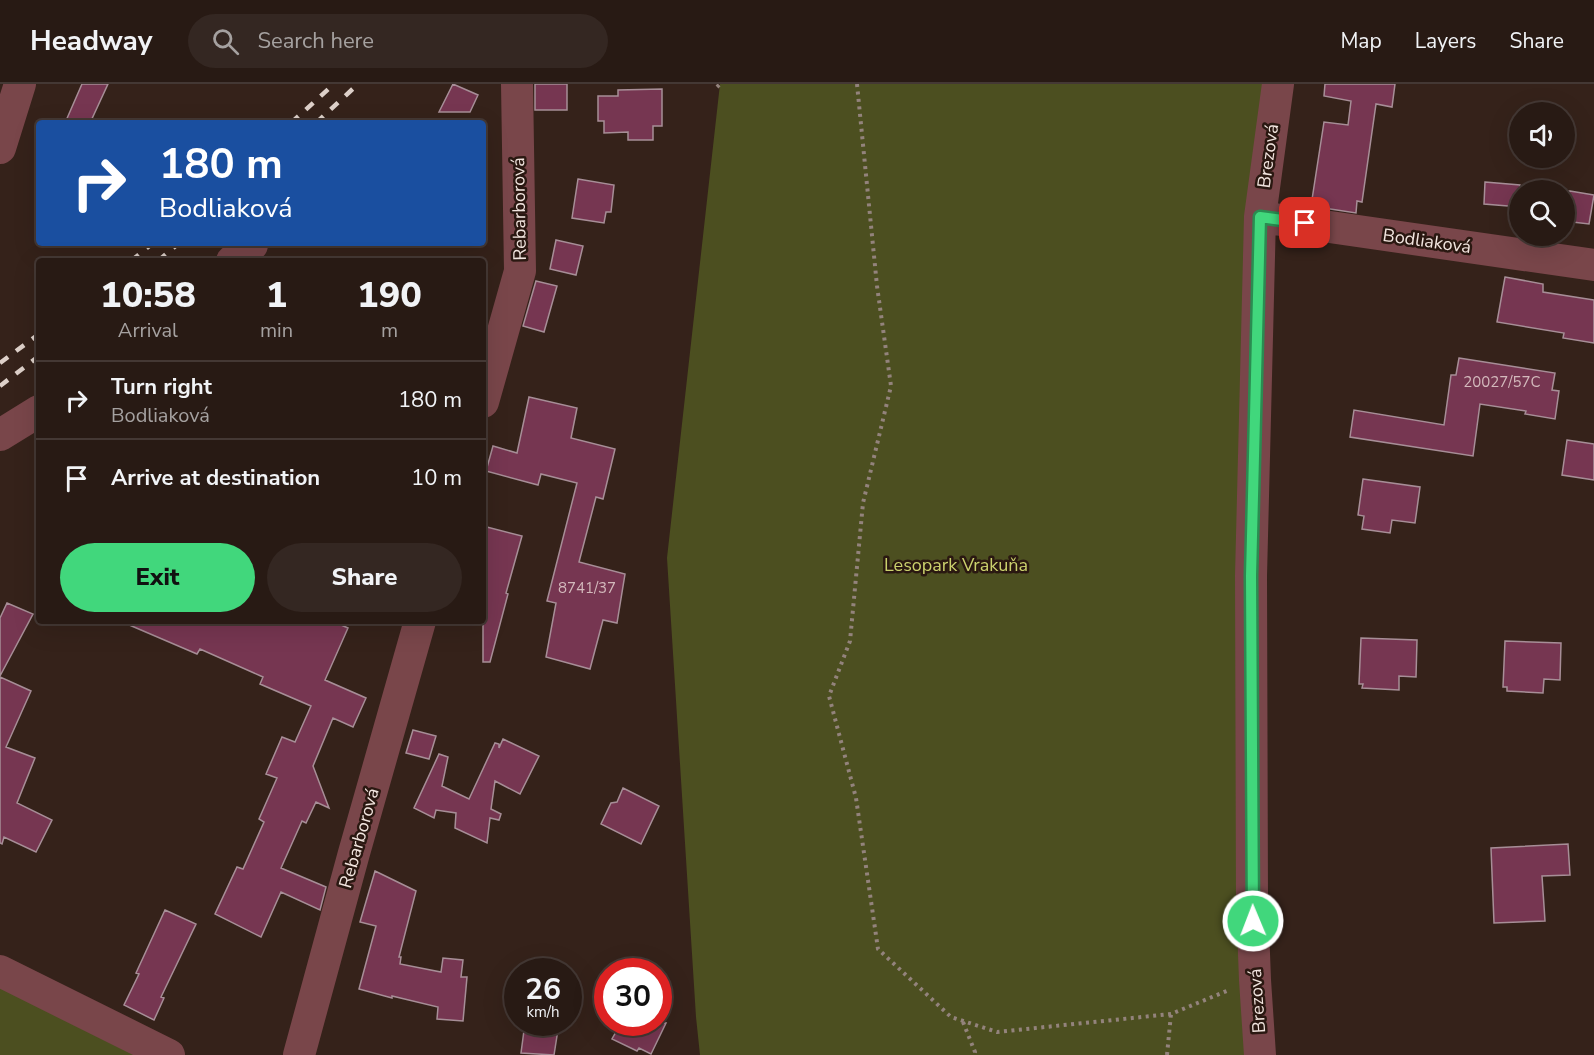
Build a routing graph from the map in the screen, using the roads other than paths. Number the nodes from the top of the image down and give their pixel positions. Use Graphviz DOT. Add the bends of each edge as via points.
graph roads {
  1 [pos="20,84"];
  2 [pos="517,84"];
  3 [pos="1278,84"];
  4 [pos="0,148"];
  5 [pos="1260,217"];
  6 [pos="1594,265"];
  7 [pos="486,391"];
  8 [pos="36,413"];
  9 [pos="0,435"];
  10 [pos="419,624"];
  11 [pos="0,971"];
  12 [pos="169,1055"];
  13 [pos="299,1055"];
  14 [pos="1260,1055"];
  1 -- 4 [label="street"];
  2 -- 7 [label="street, Rebarborová" via="520,271"];
  3 -- 5 [label="street, Brezová"];
  5 -- 6 [label="street, Bodliaková"];
  5 -- 14 [label="street, Brezová" via="1251,576 1252,890"];
  8 -- 9 [label="street"];
  10 -- 13 [label="street, Rebarborová"];
  11 -- 12 [label="street"];
}
